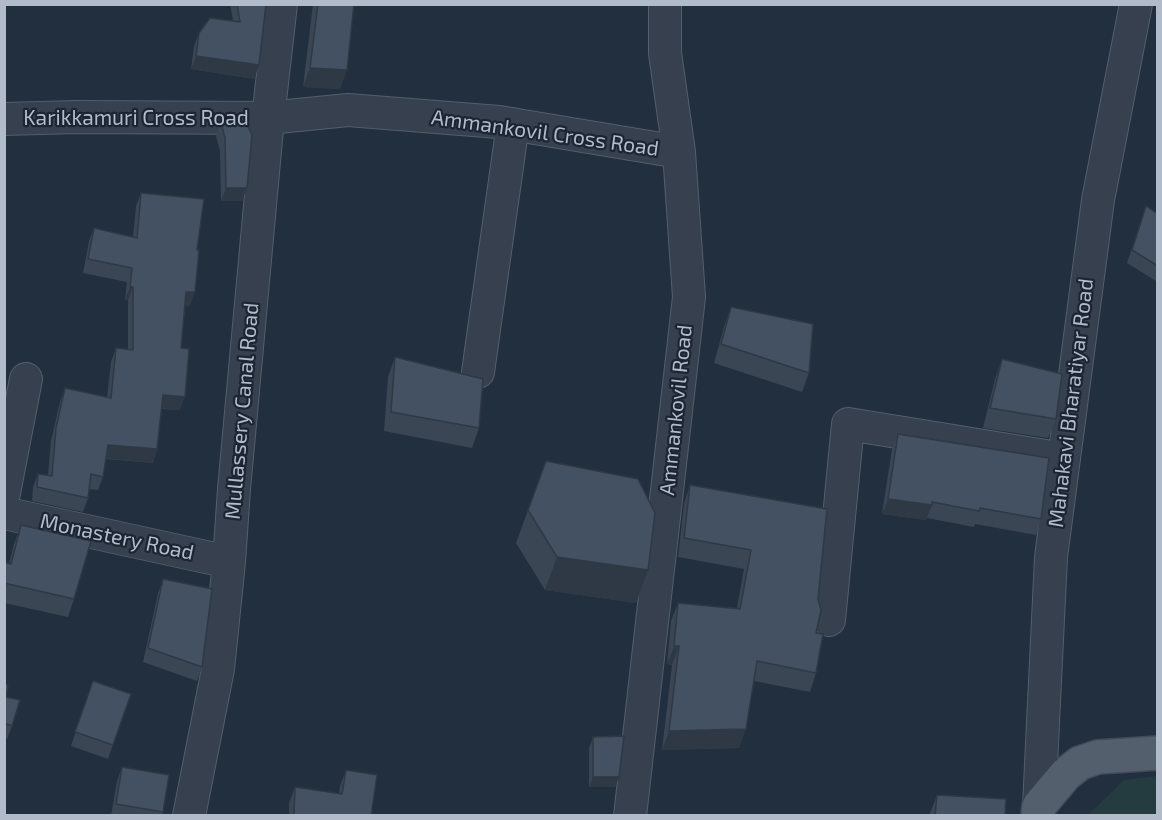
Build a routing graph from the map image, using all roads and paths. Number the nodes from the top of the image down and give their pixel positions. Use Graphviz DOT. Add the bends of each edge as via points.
graph roads {
  1 [pos="281,4"];
  2 [pos="665,4"];
  3 [pos="1136,4"];
  4 [pos="268,118"];
  5 [pos="4,119"];
  6 [pos="513,124"];
  7 [pos="679,152"];
  8 [pos="478,372"];
  9 [pos="26,380"];
  10 [pos="1064,459"];
  11 [pos="4,493"];
  12 [pos="4,513"];
  13 [pos="229,562"];
  14 [pos="829,620"];
  15 [pos="1158,753"];
  16 [pos="1039,811"];
  17 [pos="189,816"];
  18 [pos="630,816"];
  1 -- 4 [label="street, Mullassery Canal Road"];
  2 -- 7 [label="street, Ammankovil Road" via="665,53"];
  3 -- 10 [label="street, Mahakavi Bharatiyar Road" via="1098,200"];
  4 -- 5 [label="street, Karikkamuri Cross Road"];
  4 -- 6 [label="street, Ammankovil Cross Road" via="348,110"];
  4 -- 13 [label="street, Mullassery Canal Road"];
  6 -- 7 [label="street, Ammankovil Cross Road"];
  6 -- 8 [label="street"];
  7 -- 18 [label="street, Ammankovil Road" via="689,297"];
  9 -- 11 [label="street"];
  10 -- 14 [label="street" via="848,424"];
  10 -- 16 [label="street, Mahakavi Bharatiyar Road" via="1051,557"];
  12 -- 13 [label="street, Monastery Road"];
  13 -- 17 [label="street, Mullassery Canal Road" via="218,669"];
  15 -- 16 [label="main road" via="1098,757 1080,764 1066,774"];
}
